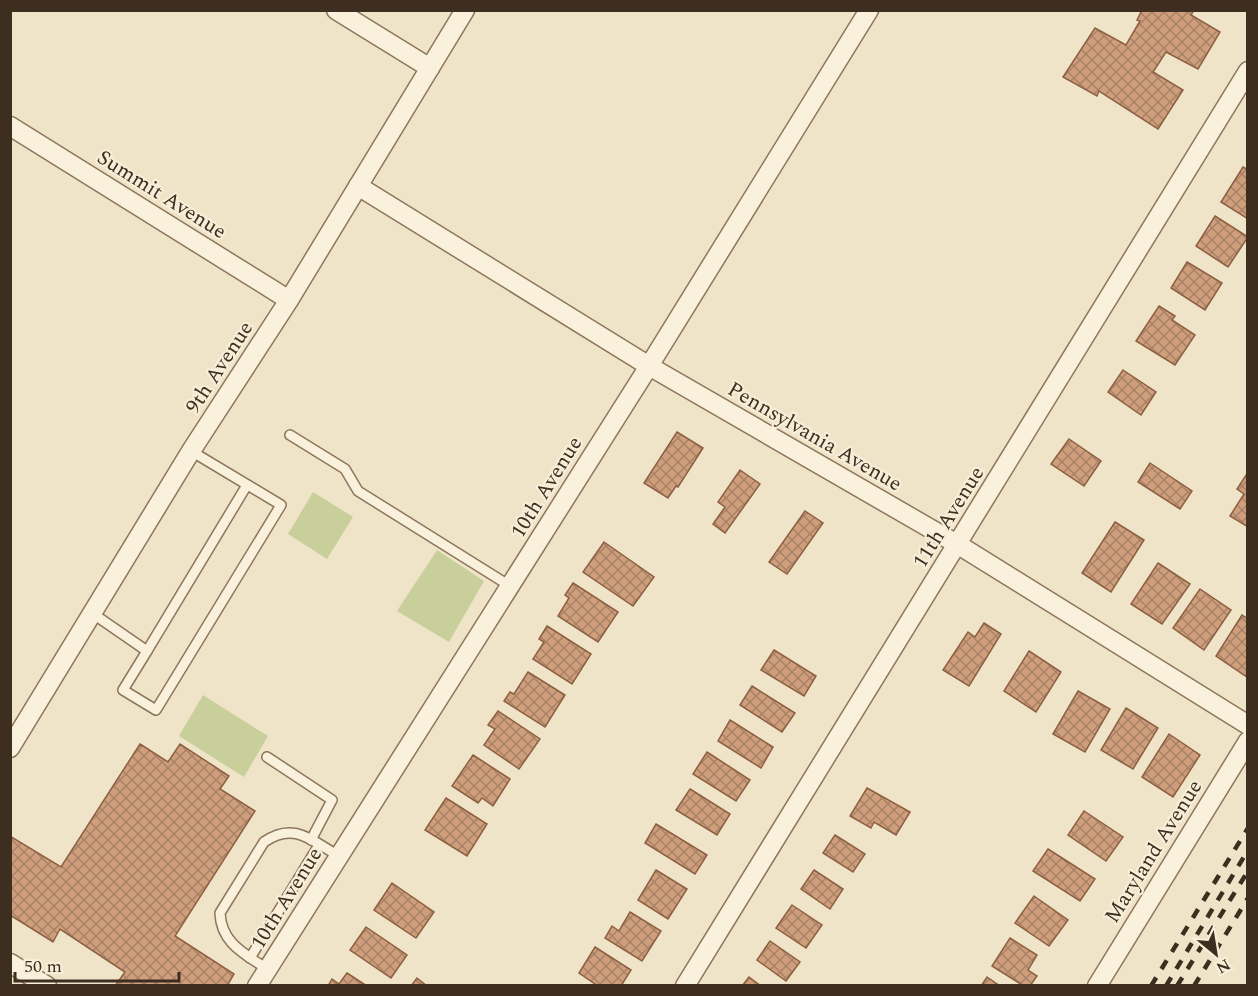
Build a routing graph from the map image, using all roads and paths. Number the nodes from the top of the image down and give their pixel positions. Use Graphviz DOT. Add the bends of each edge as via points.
graph roads {
  1 [pos="336,10"];
  2 [pos="465,10"];
  3 [pos="869,10"];
  4 [pos="430,68"];
  5 [pos="1248,71"];
  6 [pos="10,126"];
  7 [pos="358,186"];
  8 [pos="289,300"];
  9 [pos="649,366"];
  10 [pos="290,435"];
  11 [pos="191,451"];
  12 [pos="247,485"];
  13 [pos="957,544"];
  14 [pos="510,586"];
  15 [pos="92,613"];
  16 [pos="147,651"];
  17 [pos="1248,725"];
  18 [pos="1248,741"];
  19 [pos="10,748"];
  20 [pos="267,757"];
  21 [pos="315,843"];
  22 [pos="339,856"];
  23 [pos="250,958"];
  24 [pos="10,963"];
  25 [pos="267,969"];
  26 [pos="47,986"];
  27 [pos="257,986"];
  28 [pos="685,986"];
  29 [pos="1097,986"];
  1 -- 4 [label="street"];
  2 -- 4 [label="street, 9th Avenue"];
  3 -- 9 [label="street, 10th Avenue"];
  4 -- 7 [label="street, 9th Avenue"];
  5 -- 13 [label="street, 11th Avenue"];
  6 -- 8 [label="street, Summit Avenue"];
  7 -- 8 [label="street, 9th Avenue"];
  7 -- 9 [label="street, Pennsylvania Avenue"];
  8 -- 11 [label="street, 9th Avenue"];
  9 -- 13 [label="street, Pennsylvania Avenue"];
  9 -- 14 [label="street, 10th Avenue"];
  10 -- 14 [label="lane" via="345,469 358,491"];
  11 -- 12 [label="lane"];
  11 -- 15 [label="street, 9th Avenue"];
  12 -- 16 [label="lane"];
  12 -- 16 [label="lane" via="281,506 156,710 123,690"];
  13 -- 17 [label="street, Pennsylvania Avenue"];
  13 -- 28 [label="street, 11th Avenue"];
  14 -- 22 [label="street, 10th Avenue"];
  15 -- 16 [label="lane"];
  15 -- 19 [label="street, 9th Avenue"];
  18 -- 29 [label="street, Maryland Avenue"];
  20 -- 21 [label="lane" via="332,800"];
  21 -- 22 [label="lane"];
  21 -- 23 [label="lane"];
  21 -- 23 [label="lane" via="287,831 264,842 220,913 225,935 233,947"];
  22 -- 25 [label="street, 10th Avenue"];
  23 -- 25 [label="lane"];
  24 -- 26 [label="street"];
  25 -- 27 [label="street, 10th Avenue"];
}
